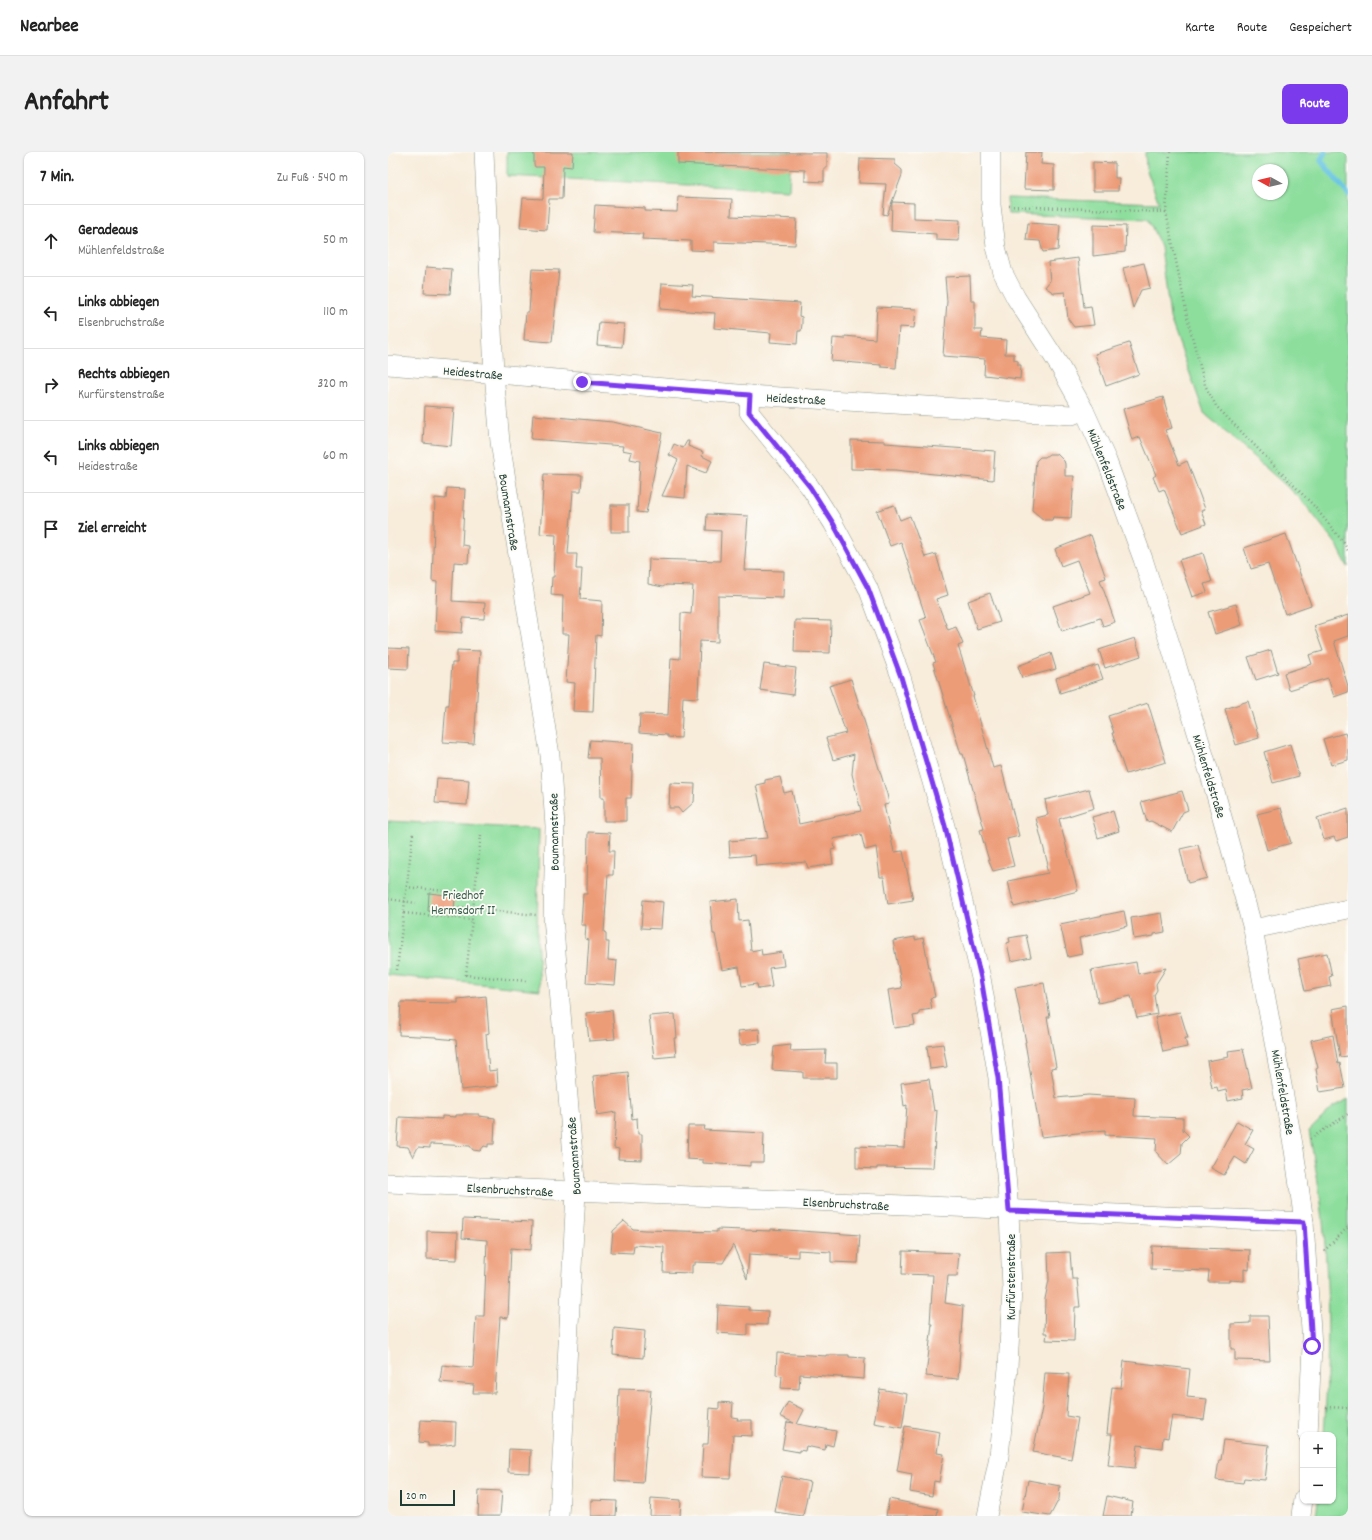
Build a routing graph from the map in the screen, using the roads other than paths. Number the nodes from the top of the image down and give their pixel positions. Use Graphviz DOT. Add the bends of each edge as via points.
graph roads {
  1 [pos="484,152"];
  2 [pos="991,152"];
  3 [pos="388,365"];
  4 [pos="494,373"];
  5 [pos="750,395"];
  6 [pos="1084,410"];
  7 [pos="1348,909"];
  8 [pos="1253,929"];
  9 [pos="388,1183"];
  10 [pos="576,1192"];
  11 [pos="1009,1211"];
  12 [pos="1304,1222"];
  13 [pos="1308,1432"];
  14 [pos="1302,1504"];
  15 [pos="559,1516"];
  16 [pos="987,1516"];
  17 [pos="1301,1516"];
  1 -- 4 [label="street, Boumannstraße"];
  2 -- 6 [label="street, Mühlenfeldstraße" via="996,247 1003,273"];
  3 -- 4 [label="street, Heidestraße"];
  4 -- 5 [label="street, Heidestraße"];
  4 -- 10 [label="street, Boumannstraße" via="510,514 550,755 555,826 552,917"];
  5 -- 6 [label="street, Heidestraße" via="1072,415"];
  5 -- 11 [label="street, Kurfürstenstraße" via="749,412 810,487 833,523 868,588 901,677 945,826 981,978 998,1078"];
  6 -- 8 [label="street, Mühlenfeldstraße" via="1107,461 1143,559 1212,780"];
  7 -- 8 [label="street"];
  8 -- 12 [label="street, Mühlenfeldstraße" via="1294,1150"];
  9 -- 10 [label="street, Elsenbruchstraße"];
  10 -- 11 [label="street, Elsenbruchstraße"];
  10 -- 15 [label="street, Boumannstraße"];
  11 -- 12 [label="street, Elsenbruchstraße"];
  11 -- 16 [label="street, Kurfürstenstraße" via="1012,1289 1008,1368 999,1456"];
  12 -- 13 [label="street, Mühlenfeldstraße" via="1312,1346"];
  14 -- 17 [label="street"];
}
